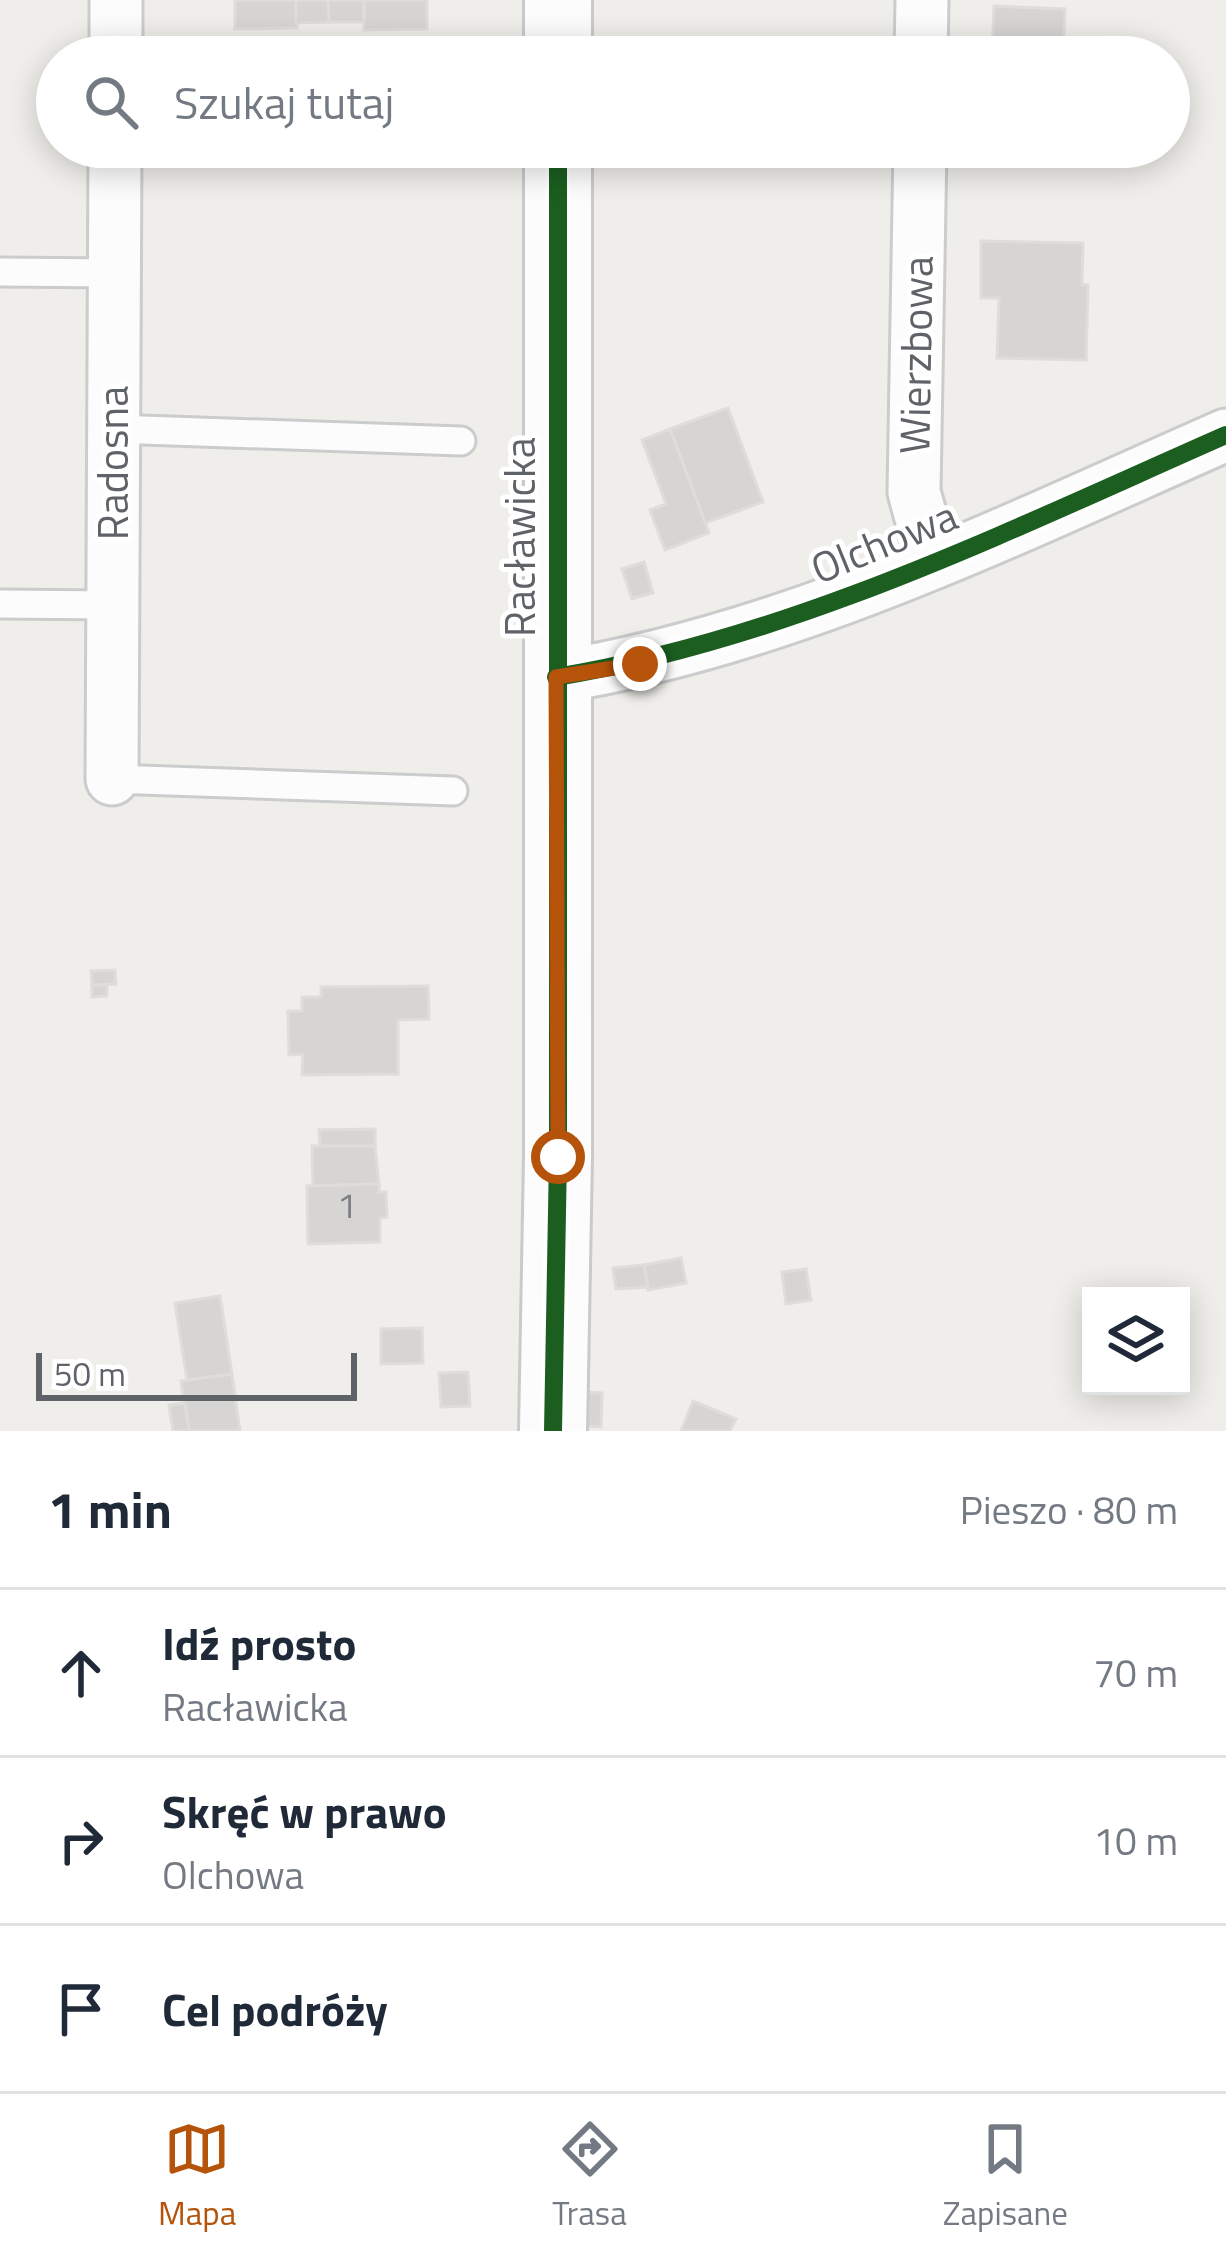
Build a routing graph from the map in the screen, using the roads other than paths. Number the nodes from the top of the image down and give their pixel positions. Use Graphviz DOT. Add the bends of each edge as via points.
graph roads {
  1 [pos="116,0"];
  2 [pos="558,0"];
  3 [pos="922,0"];
  4 [pos="116,36"];
  5 [pos="558,36"];
  6 [pos="921,36"];
  7 [pos="115,168"];
  8 [pos="558,168"];
  9 [pos="920,168"];
  10 [pos="0,272"];
  11 [pos="114,273"];
  12 [pos="113,430"];
  13 [pos="1226,435"];
  14 [pos="461,441"];
  15 [pos="933,561"];
  16 [pos="0,604"];
  17 [pos="113,605"];
  18 [pos="556,677"];
  19 [pos="112,779"];
  20 [pos="453,791"];
  21 [pos="553,1431"];
  1 -- 4 [label="street"];
  2 -- 5 [label="street"];
  3 -- 6 [label="street"];
  7 -- 11 [label="street, Radosna"];
  8 -- 18 [label="street, Racławicka"];
  9 -- 15 [label="street, Wierzbowa" via="914,492"];
  10 -- 11 [label="lane"];
  11 -- 12 [label="street, Radosna"];
  12 -- 14 [label="lane"];
  12 -- 17 [label="street, Radosna"];
  13 -- 15 [label="street, Olchowa"];
  15 -- 18 [label="street, Olchowa" via="640,664"];
  16 -- 17 [label="lane"];
  17 -- 19 [label="street, Radosna"];
  18 -- 21 [label="street, Racławicka"];
  19 -- 20 [label="lane"];
}
